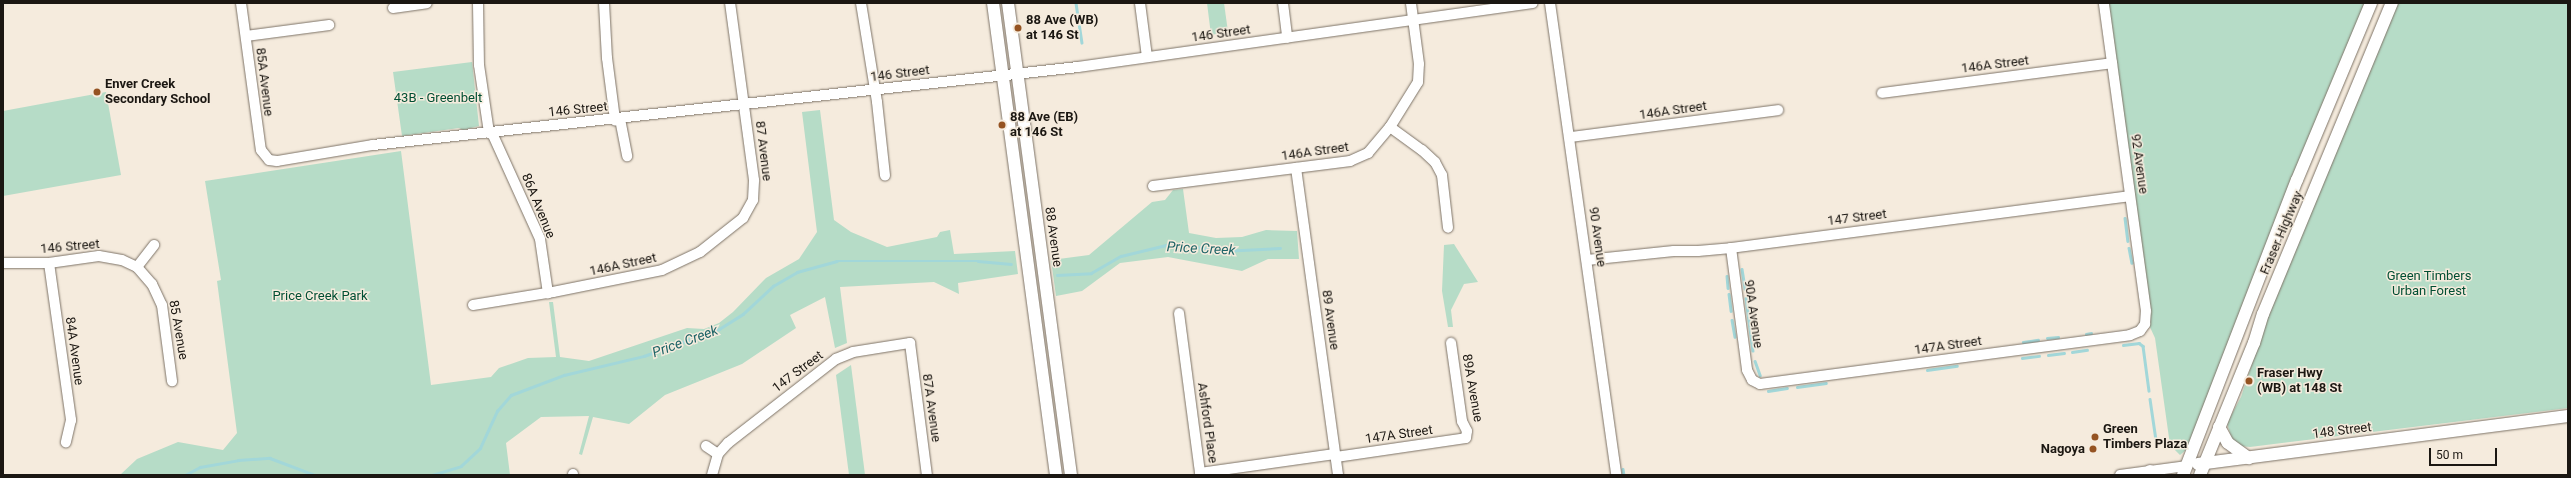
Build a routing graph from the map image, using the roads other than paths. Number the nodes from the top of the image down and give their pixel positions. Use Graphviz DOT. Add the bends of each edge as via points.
graph roads {
  1 [pos="241,3"];
  2 [pos="427,3"];
  3 [pos="478,3"];
  4 [pos="604,3"];
  5 [pos="730,3"];
  6 [pos="861,3"];
  7 [pos="993,3"];
  8 [pos="1008,3"];
  9 [pos="1140,3"];
  10 [pos="1283,3"];
  11 [pos="1411,3"];
  12 [pos="1533,3"];
  13 [pos="1550,3"];
  14 [pos="2104,3"];
  15 [pos="2371,3"];
  16 [pos="2392,3"];
  17 [pos="393,8"];
  18 [pos="1414,20"];
  19 [pos="329,25"];
  20 [pos="246,36"];
  21 [pos="1287,38"];
  22 [pos="1147,57"];
  23 [pos="2112,63"];
  24 [pos="1018,74"];
  25 [pos="1003,75"];
  26 [pos="875,90"];
  27 [pos="1882,93"];
  28 [pos="744,105"];
  29 [pos="1778,110"];
  30 [pos="617,119"];
  31 [pos="1390,127"];
  32 [pos="491,133"];
  33 [pos="1571,137"];
  34 [pos="627,156"];
  35 [pos="269,160"];
  36 [pos="1296,168"];
  37 [pos="885,176"];
  38 [pos="1153,186"];
  39 [pos="2130,196"];
  40 [pos="753,200"];
  41 [pos="1448,228"];
  42 [pos="154,245"];
  43 [pos="1731,248"];
  44 [pos="1587,260"];
  45 [pos="3,263"];
  46 [pos="49,263"];
  47 [pos="137,267"];
  48 [pos="548,293"];
  49 [pos="473,305"];
  50 [pos="1179,313"];
  51 [pos="2142,327"];
  52 [pos="1451,343"];
  53 [pos="910,344"];
  54 [pos="172,381"];
  55 [pos="1754,382"];
  56 [pos="2568,416"];
  57 [pos="2219,427"];
  58 [pos="1466,438"];
  59 [pos="66,442"];
  60 [pos="706,446"];
  61 [pos="718,454"];
  62 [pos="1336,456"];
  63 [pos="2249,458"];
  64 [pos="2202,469"];
  65 [pos="2185,470"];
  66 [pos="2152,473"];
  67 [pos="712,475"];
  68 [pos="927,475"];
  69 [pos="1056,475"];
  70 [pos="1071,475"];
  71 [pos="1338,475"];
  72 [pos="1616,475"];
  73 [pos="2120,475"];
  1 -- 20 [label="street, 85A Avenue"];
  2 -- 17 [label="street"];
  3 -- 32 [label="street, 86A Avenue" via="479,65"];
  4 -- 30 [label="street" via="606,58"];
  5 -- 28 [label="street, 87 Avenue"];
  6 -- 26 [label="street"];
  7 -- 25 [label="main road"];
  8 -- 24 [label="main road, 88 Avenue"];
  9 -- 22 [label="street"];
  10 -- 21 [label="street"];
  11 -- 18 [label="street"];
  12 -- 18 [label="street, 146 Street"];
  13 -- 33 [label="street, 90 Avenue"];
  14 -- 23 [label="street, 92 Avenue"];
  15 -- 65 [label="main road, Fraser Highway" via="2297,180"];
  16 -- 57 [label="main road, Fraser Highway"];
  18 -- 21 [label="street, 146 Street"];
  18 -- 31 [label="street" via="1419,64 1418,82"];
  19 -- 20 [label="street"];
  20 -- 35 [label="street, 85A Avenue" via="262,154"];
  21 -- 22 [label="street, 146 Street"];
  22 -- 24 [label="street, 146 Street"];
  23 -- 27 [label="street, 146A Street"];
  23 -- 39 [label="street, 92 Avenue"];
  24 -- 25 [label="street, 146 Street"];
  24 -- 70 [label="main road, 88 Avenue"];
  25 -- 26 [label="street, 146 Street"];
  25 -- 69 [label="main road"];
  26 -- 28 [label="street, 146 Street"];
  26 -- 37 [label="street"];
  28 -- 30 [label="street, 146 Street"];
  28 -- 40 [label="street, 87 Avenue" via="754,180"];
  29 -- 33 [label="street, 146A Street"];
  30 -- 32 [label="street, 146 Street"];
  30 -- 34 [label="street"];
  31 -- 36 [label="street, 146A Street" via="1372,150 1359,158"];
  31 -- 41 [label="street" via="1435,162 1442,175"];
  32 -- 35 [label="street, 146 Street" via="373,145 277,161"];
  32 -- 48 [label="street, 86A Avenue" via="540,239"];
  33 -- 44 [label="street, 90 Avenue"];
  36 -- 38 [label="street, 146A Street"];
  36 -- 62 [label="street, 89 Avenue"];
  39 -- 43 [label="street, 147 Street"];
  39 -- 51 [label="street, 92 Avenue" via="2146,311"];
  40 -- 48 [label="street, 146A Street" via="739,222 710,245 682,262 644,274"];
  42 -- 47 [label="street"];
  43 -- 44 [label="street, 147 Street"];
  43 -- 55 [label="street, 90A Avenue" via="1747,370"];
  44 -- 72 [label="street, 90 Avenue"];
  45 -- 46 [label="street, 146 Street"];
  46 -- 47 [label="street, 146 Street" via="99,256 122,260"];
  46 -- 59 [label="street, 84A Avenue" via="71,420"];
  47 -- 54 [label="street, 85 Avenue" via="152,284 162,305"];
  48 -- 49 [label="street, 146A Street"];
  50 -- 62 [label="street, Ashford Place" via="1200,473"];
  51 -- 55 [label="street, 147A Street" via="2130,335 1766,384"];
  52 -- 58 [label="street, 89A Avenue" via="1462,421 1467,431"];
  53 -- 61 [label="street, 147 Street" via="853,352 836,359 728,443"];
  53 -- 68 [label="street, 87A Avenue"];
  56 -- 63 [label="main road, 148 Street"];
  57 -- 63 [label="main road" via="2228,443"];
  57 -- 64 [label="main road, Fraser Highway"];
  58 -- 62 [label="street, 147A Street"];
  60 -- 61 [label="street"];
  61 -- 67 [label="street"];
  62 -- 71 [label="street, 89 Avenue"];
  63 -- 64 [label="main road, 148 Street"];
  64 -- 65 [label="main road, 148 Street"];
  65 -- 66 [label="street, 148 Street"];
  66 -- 73 [label="street, 148 Street"];
}
